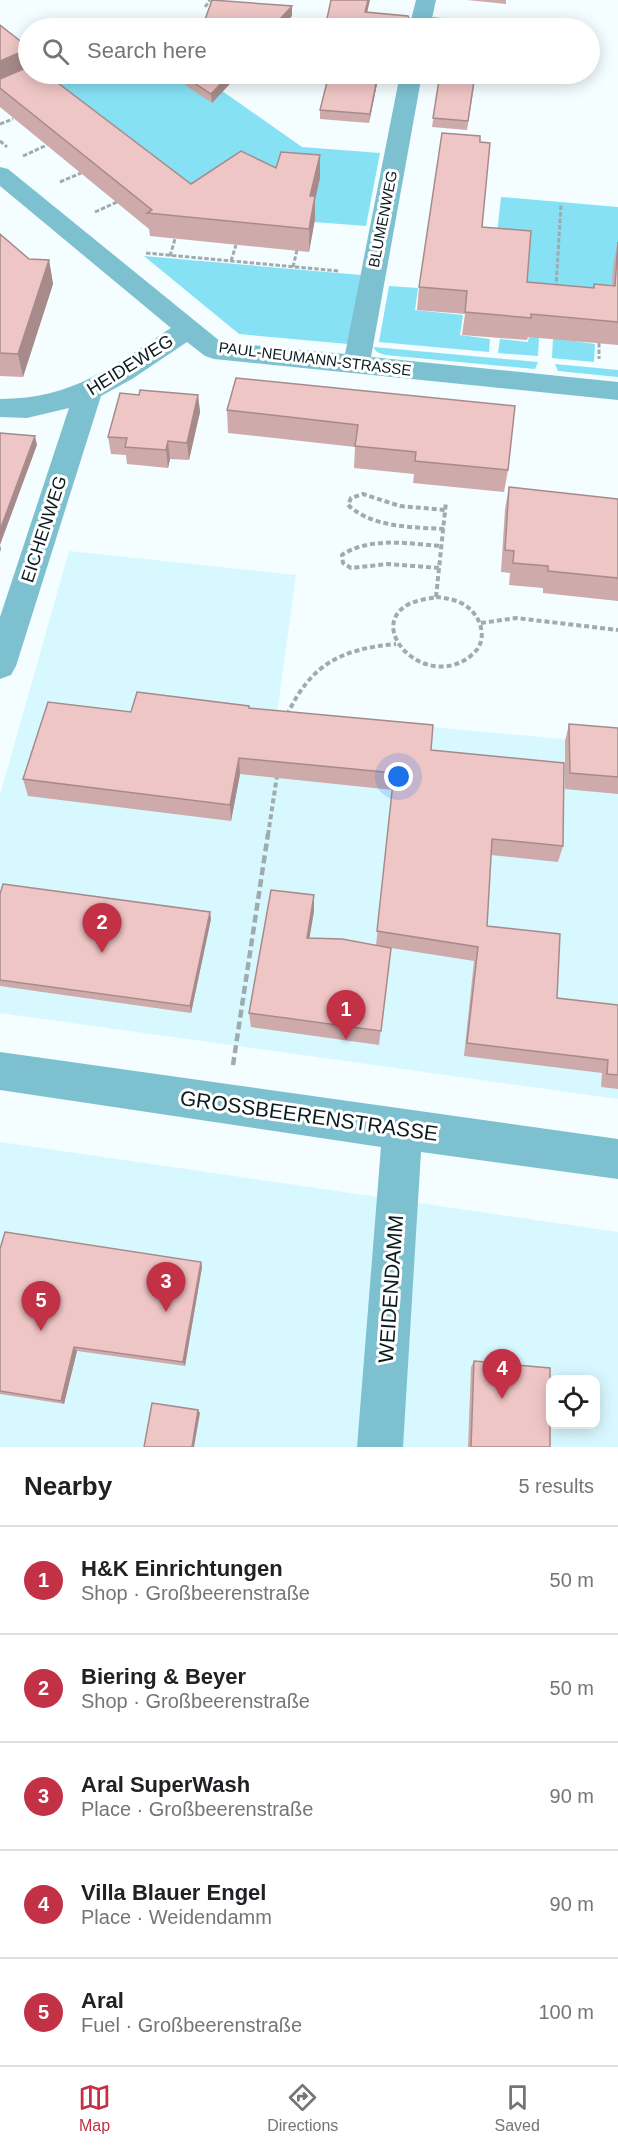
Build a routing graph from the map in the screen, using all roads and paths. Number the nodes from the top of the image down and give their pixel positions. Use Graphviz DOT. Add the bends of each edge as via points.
graph roads {
  1 [pos="210,0"];
  2 [pos="426,0"];
  3 [pos="205,7"];
  4 [pos="422,18"];
  5 [pos="409,84"];
  6 [pos="14,119"];
  7 [pos="0,124"];
  8 [pos="47,145"];
  9 [pos="10,166"];
  10 [pos="81,173"];
  11 [pos="54,185"];
  12 [pos="117,202"];
  13 [pos="561,204"];
  14 [pos="89,214"];
  15 [pos="175,239"];
  16 [pos="236,245"];
  17 [pos="297,250"];
  18 [pos="170,256"];
  19 [pos="231,261"];
  20 [pos="111,265"];
  21 [pos="293,267"];
  22 [pos="373,274"];
  23 [pos="556,289"];
  24 [pos="188,329"];
  25 [pos="599,343"];
  26 [pos="356,365"];
  27 [pos="598,365"];
  28 [pos="618,391"];
  29 [pos="88,392"];
  30 [pos="0,408"];
  31 [pos="446,502"];
  32 [pos="446,510"];
  33 [pos="444,529"];
  34 [pos="441,546"];
  35 [pos="439,568"];
  36 [pos="436,597"];
  37 [pos="481,623"];
  38 [pos="618,630"];
  39 [pos="396,645"];
  40 [pos="0,666"];
  41 [pos="286,718"];
  42 [pos="279,765"];
  43 [pos="0,1071"];
  44 [pos="226,1104"];
  45 [pos="402,1130"];
  46 [pos="618,1159"];
  47 [pos="380,1447"];
  1 -- 3 [label="path"];
  2 -- 4 [label="street"];
  5 -- 22 [label="street, BLUMENWEG"];
  6 -- 7 [label="path"];
  8 -- 9 [label="path"];
  9 -- 20 [label="street, PAUL-NEUMANN-STRASSE"];
  10 -- 11 [label="path"];
  12 -- 14 [label="path"];
  13 -- 23 [label="path"];
  15 -- 18 [label="path"];
  16 -- 19 [label="path"];
  17 -- 21 [label="path"];
  18 -- 19 [label="path"];
  18 -- 20 [label="path" via="135,252"];
  19 -- 21 [label="path"];
  20 -- 24 [label="street, PAUL-NEUMANN-STRASSE"];
  21 -- 22 [label="path"];
  22 -- 26 [label="street, BLUMENWEG"];
  24 -- 26 [label="street, PAUL-NEUMANN-STRASSE" via="214,350"];
  24 -- 29 [label="street, HEIDEWEG"];
  25 -- 27 [label="path"];
  26 -- 28 [label="street, PAUL-NEUMANN-STRASSE"];
  29 -- 30 [label="street, HEIDEWEG" via="50,406"];
  29 -- 40 [label="street, EICHENWEG"];
  31 -- 32 [label="path"];
  32 -- 33 [label="path"];
  32 -- 33 [label="path" via="400,506 363,494 351,498 348,505 352,511 389,524"];
  33 -- 34 [label="path"];
  34 -- 35 [label="path"];
  34 -- 35 [label="path" via="390,544 350,548 342,555 351,568 388,564"];
  35 -- 36 [label="path"];
  36 -- 37 [label="path" via="463,604"];
  36 -- 39 [label="path" via="422,598 399,611 393,633"];
  37 -- 38 [label="path" via="516,618"];
  37 -- 39 [label="path" via="480,644 475,653 453,665 433,666 414,661"];
  39 -- 41 [label="path" via="355,650 321,667 294,696"];
  42 -- 44 [label="path"];
  43 -- 44 [label="street, GROSSBEERENSTRASSE"];
  44 -- 45 [label="street, GROSSBEERENSTRASSE"];
  45 -- 46 [label="street, GROSSBEERENSTRASSE"];
  45 -- 47 [label="street, WEIDENDAMM"];
}
